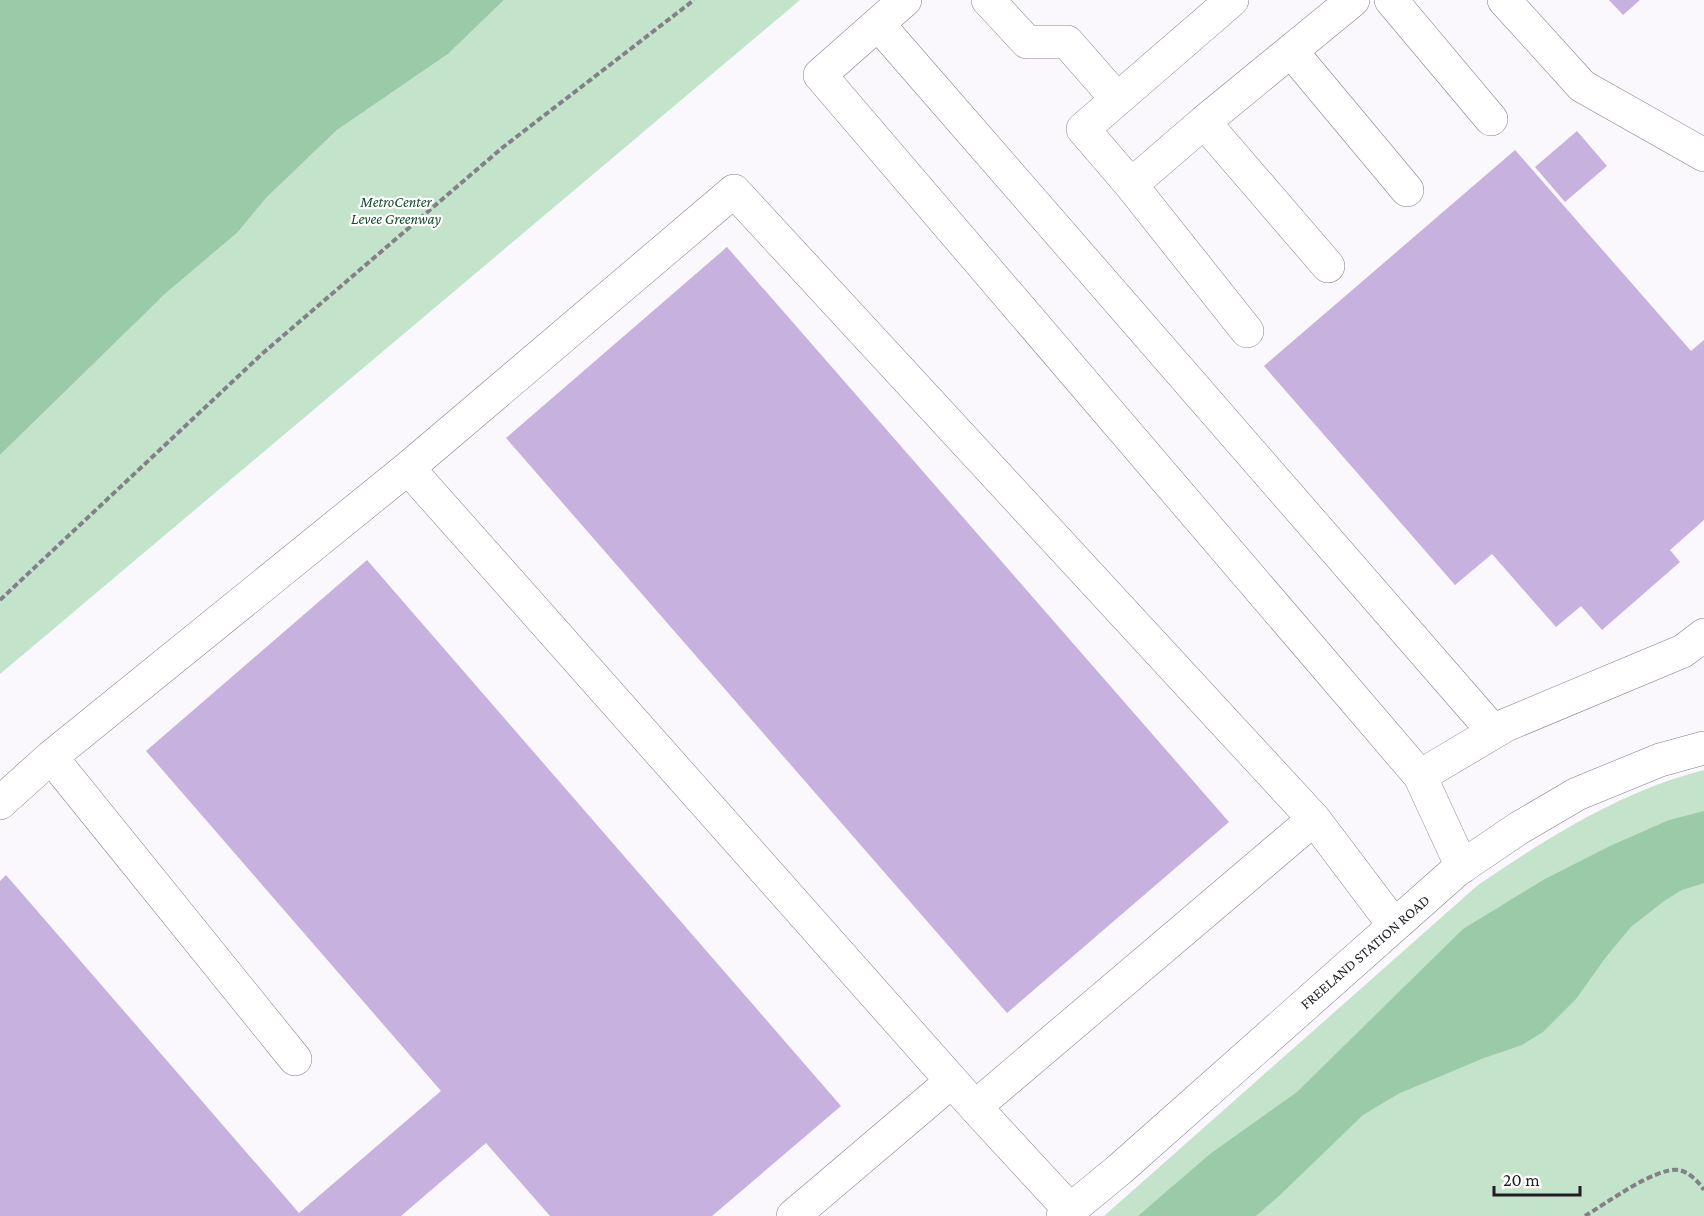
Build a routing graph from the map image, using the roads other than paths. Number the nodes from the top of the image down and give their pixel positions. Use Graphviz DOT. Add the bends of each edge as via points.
graph roads {
  1 [pos="905,0"];
  2 [pos="988,0"];
  3 [pos="1232,0"];
  4 [pos="1353,0"];
  5 [pos="1391,0"];
  6 [pos="1504,0"];
  7 [pos="878,24"];
  8 [pos="1291,51"];
  9 [pos="1117,99"];
  10 [pos="1491,119"];
  11 [pos="1204,122"];
  12 [pos="1657,127"];
  13 [pos="1704,131"];
  14 [pos="1704,156"];
  15 [pos="1131,185"];
  16 [pos="1407,190"];
  17 [pos="1328,266"];
  18 [pos="1247,331"];
  19 [pos="408,468"];
  20 [pos="1704,636"];
  21 [pos="1494,732"];
  22 [pos="1704,748"];
  23 [pos="51,757"];
  24 [pos="1420,776"];
  25 [pos="0,803"];
  26 [pos="1314,819"];
  27 [pos="1462,867"];
  28 [pos="1394,925"];
  29 [pos="295,1059"];
  30 [pos="952,1081"];
  31 [pos="975,1107"];
  32 [pos="1067,1213"];
  33 [pos="793,1216"];
  1 -- 7 [label="street"];
  2 -- 9 [label="street" via="1028,42 1067,42"];
  3 -- 9 [label="street"];
  4 -- 8 [label="street"];
  5 -- 10 [label="street"];
  6 -- 12 [label="street" via="1582,86"];
  7 -- 21 [label="street"];
  7 -- 24 [label="street" via="820,75"];
  8 -- 11 [label="street"];
  8 -- 16 [label="street"];
  9 -- 15 [label="street" via="1083,129"];
  11 -- 15 [label="street"];
  11 -- 17 [label="street"];
  12 -- 13 [label="street"];
  12 -- 14 [label="street"];
  15 -- 18 [label="street"];
  19 -- 23 [label="street"];
  19 -- 26 [label="street" via="734,191"];
  19 -- 30 [label="street"];
  20 -- 21 [label="street" via="1683,651"];
  21 -- 24 [label="street"];
  22 -- 27 [label="street, FREELAND STATION ROAD" via="1660,760 1576,794"];
  23 -- 25 [label="street"];
  23 -- 29 [label="street"];
  24 -- 27 [label="street"];
  26 -- 28 [label="street"];
  26 -- 31 [label="street"];
  27 -- 28 [label="street, FREELAND STATION ROAD"];
  28 -- 32 [label="street, FREELAND STATION ROAD"];
  30 -- 31 [label="street"];
  30 -- 33 [label="street"];
  31 -- 32 [label="street"];
}
